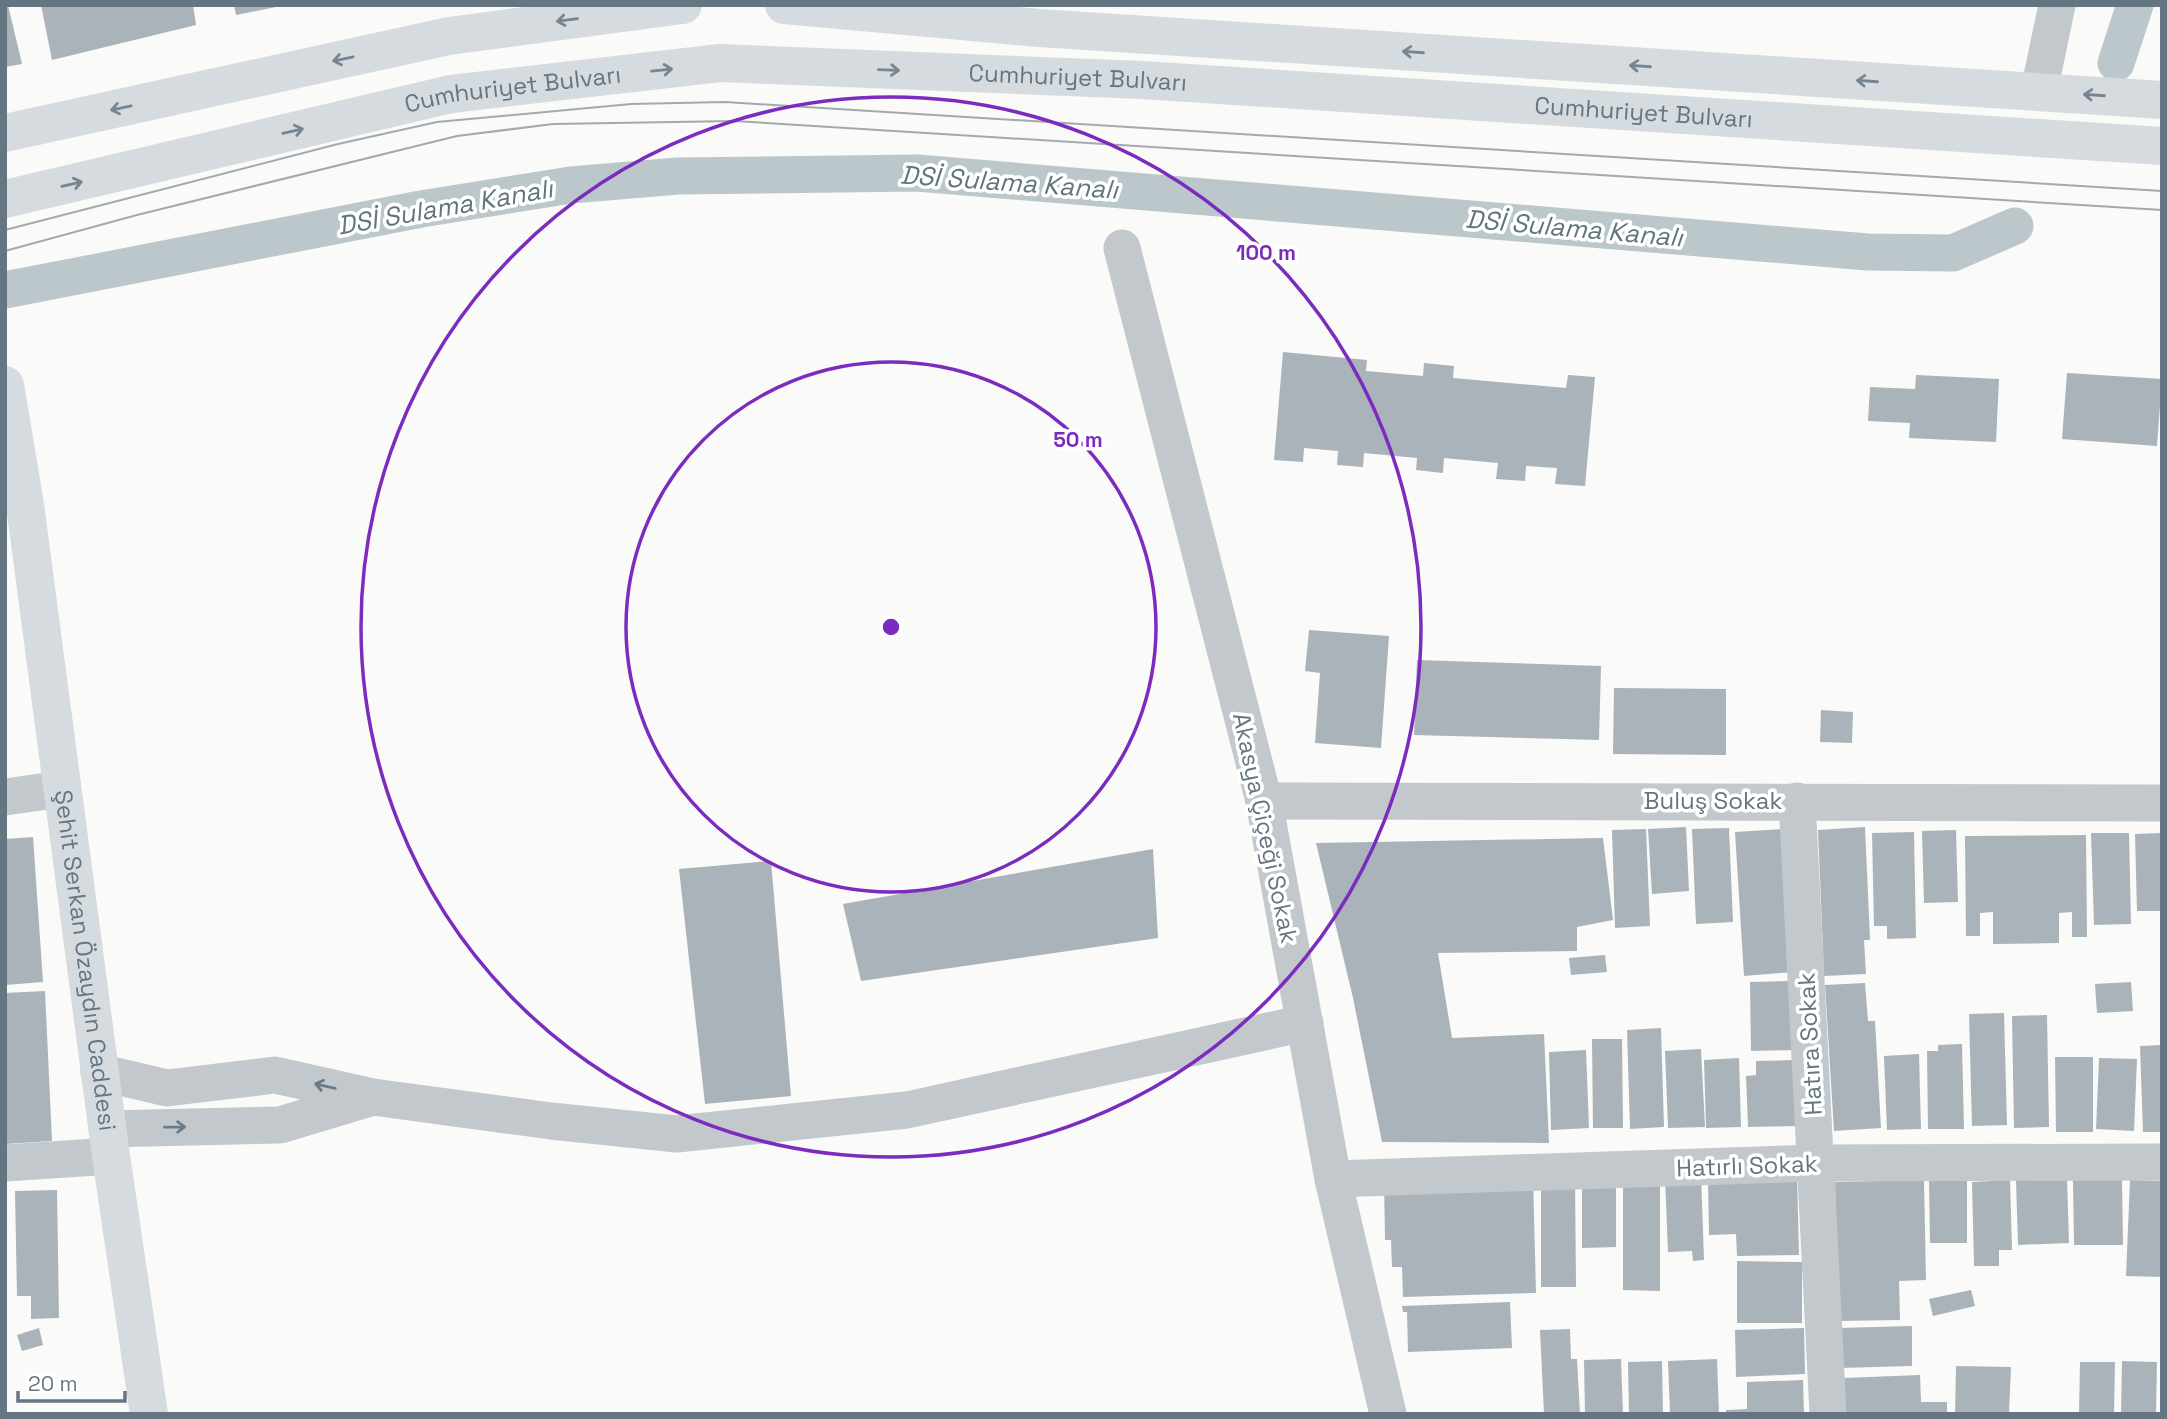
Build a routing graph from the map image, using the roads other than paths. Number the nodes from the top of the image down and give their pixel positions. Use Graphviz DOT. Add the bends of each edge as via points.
graph roads {
  1 [pos="683,5"];
  2 [pos="784,5"];
  3 [pos="2057,5"];
  4 [pos="1036,17"];
  5 [pos="2039,92"];
  6 [pos="2162,100"];
  7 [pos="5,133"];
  8 [pos="2162,146"];
  9 [pos="5,199"];
  10 [pos="1122,248"];
  11 [pos="5,385"];
  12 [pos="15,506"];
  13 [pos="62,789"];
  14 [pos="5,797"];
  15 [pos="1264,801"];
  16 [pos="1797,801"];
  17 [pos="2162,803"];
  18 [pos="1305,1023"];
  19 [pos="99,1072"];
  20 [pos="373,1097"];
  21 [pos="109,1142"];
  22 [pos="2162,1162"];
  23 [pos="5,1163"];
  24 [pos="1816,1163"];
  25 [pos="1333,1179"];
  26 [pos="149,1414"];
  27 [pos="1388,1414"];
  28 [pos="1828,1414"];
  1 -- 7 [label="main road, one-way" via="449,36"];
  2 -- 4 [label="main road, Cumhuriyet Bulvarı"];
  3 -- 5 [label="street"];
  5 -- 4 [label="main road, Cumhuriyet Bulvarı, one-way"];
  6 -- 5 [label="main road, Cumhuriyet Bulvarı, one-way"];
  9 -- 8 [label="main road, Cumhuriyet Bulvarı, one-way" via="451,93 720,63 1142,80"];
  10 -- 15 [label="street, Akasya Çiçeği Sokak"];
  11 -- 12 [label="main road, Şehit Serkan Özaydın Caddesi"];
  12 -- 13 [label="main road, Şehit Serkan Özaydın Caddesi"];
  13 -- 14 [label="street"];
  13 -- 19 [label="main road, Şehit Serkan Özaydın Caddesi"];
  15 -- 16 [label="street, Buluş Sokak"];
  15 -- 18 [label="street, Akasya Çiçeği Sokak"];
  16 -- 17 [label="street, Buluş Sokak"];
  16 -- 24 [label="street, Hatıra Sokak"];
  18 -- 20 [label="street" via="907,1110 677,1134"];
  18 -- 25 [label="street, Akasya Çiçeği Sokak"];
  20 -- 19 [label="street, one-way" via="275,1074 167,1088"];
  19 -- 21 [label="main road, Şehit Serkan Özaydın Caddesi"];
  21 -- 20 [label="street, one-way" via="280,1125"];
  21 -- 23 [label="street"];
  21 -- 26 [label="main road, Şehit Serkan Özaydın Caddesi"];
  22 -- 24 [label="street, Hatırlı Sokak"];
  24 -- 25 [label="street, Hatırlı Sokak"];
  24 -- 28 [label="street, Hatıra Sokak"];
  25 -- 27 [label="street, Akasya Çiçeği Sokak"];
}
